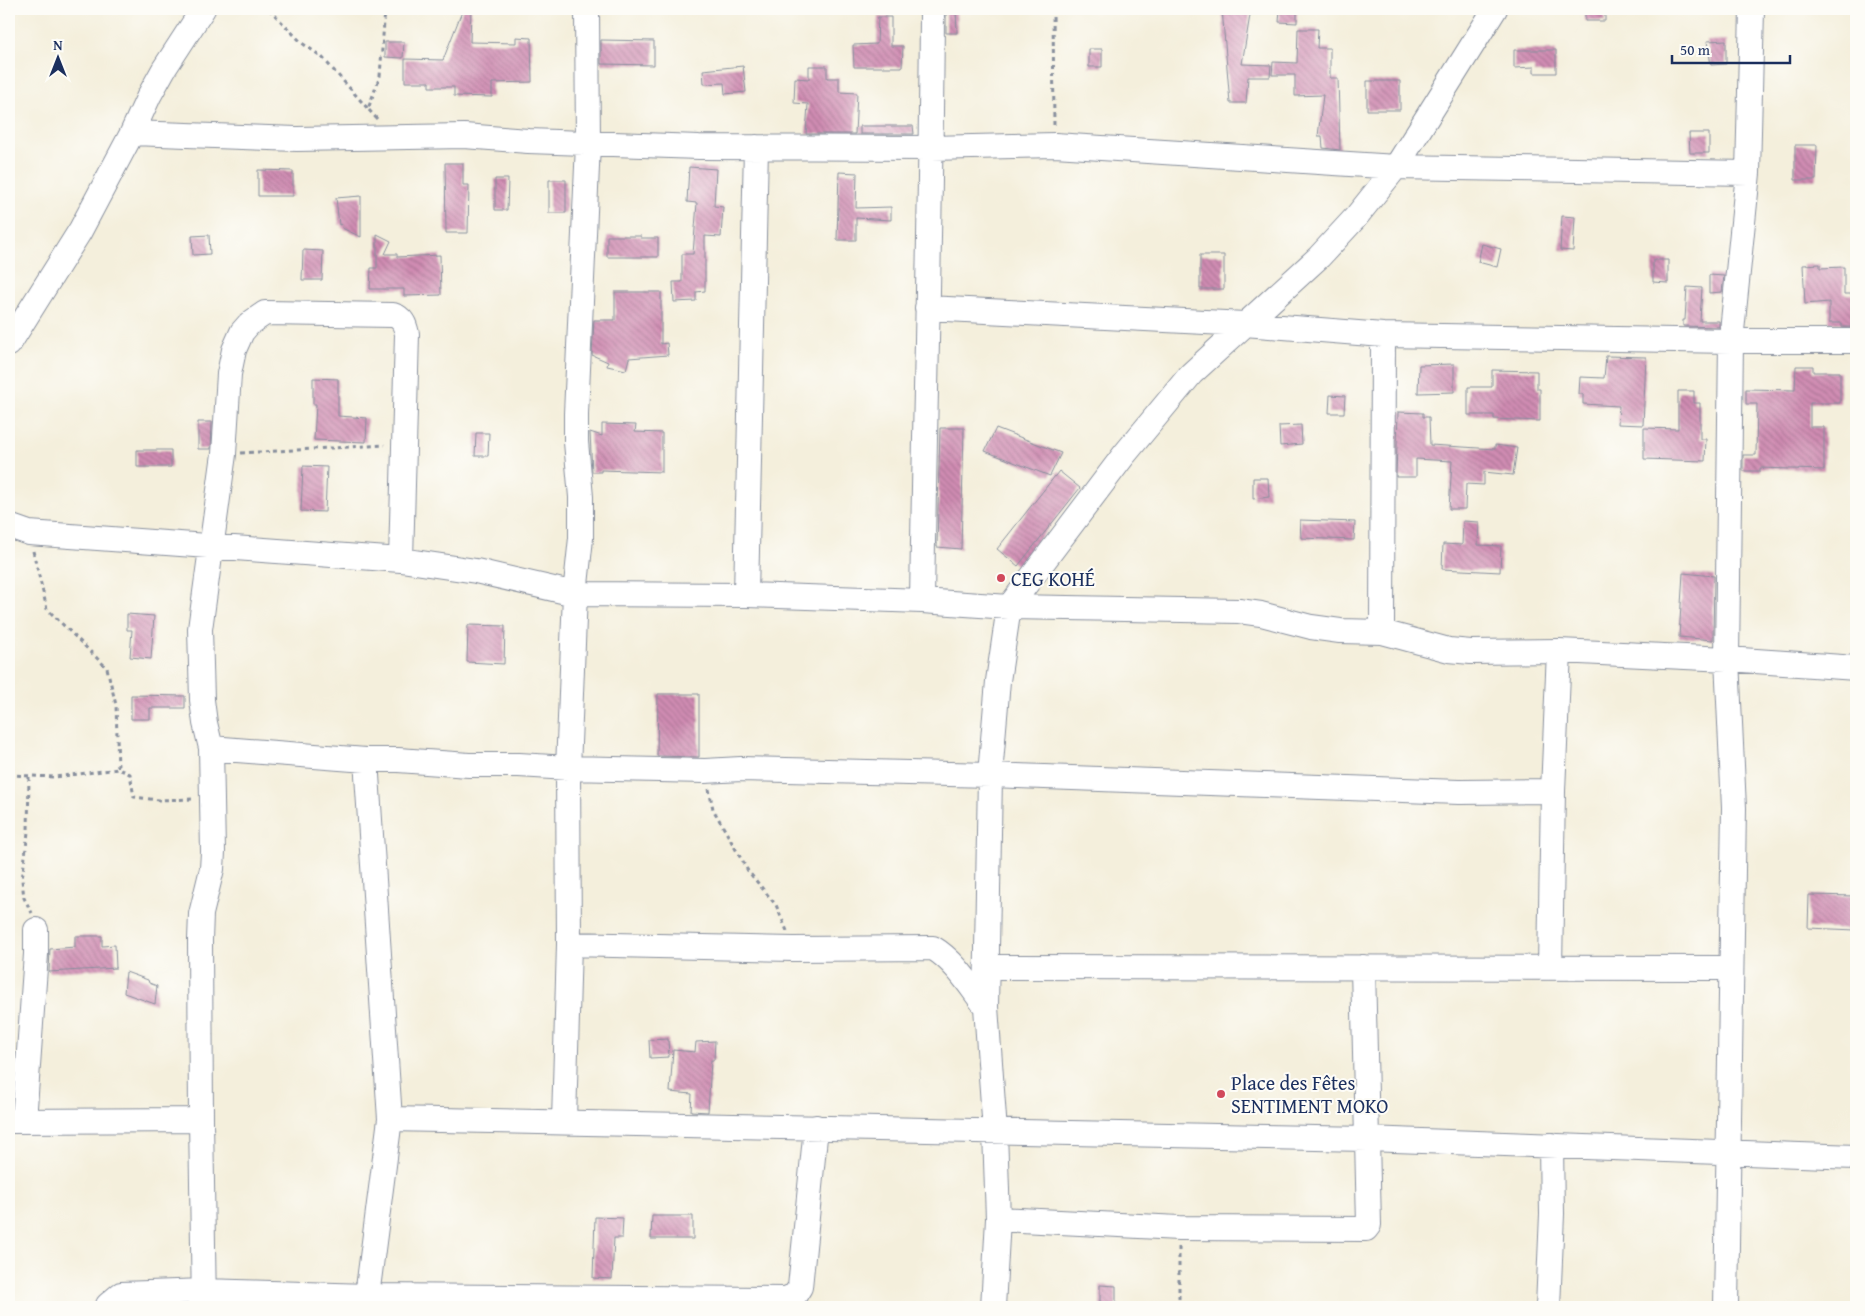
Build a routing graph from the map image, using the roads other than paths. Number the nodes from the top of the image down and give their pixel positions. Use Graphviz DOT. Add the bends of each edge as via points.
graph roads {
  1 [pos="203,9"];
  2 [pos="587,9"];
  3 [pos="932,9"];
  4 [pos="1495,9"];
  5 [pos="1752,9"];
  6 [pos="132,133"];
  7 [pos="588,144"];
  8 [pos="756,147"];
  9 [pos="931,148"];
  10 [pos="1396,167"];
  11 [pos="1748,173"];
  12 [pos="926,308"];
  13 [pos="1245,324"];
  14 [pos="1383,335"];
  15 [pos="1731,341"];
  16 [pos="1856,341"];
  17 [pos="9,344"];
  18 [pos="19,530"];
  19 [pos="211,547"];
  20 [pos="401,560"];
  21 [pos="576,594"];
  22 [pos="746,595"];
  23 [pos="922,601"];
  24 [pos="1009,608"];
  25 [pos="1382,632"];
  26 [pos="1559,651"];
  27 [pos="1727,659"];
  28 [pos="1856,668"];
  29 [pos="211,748"];
  30 [pos="366,760"];
  31 [pos="568,768"];
  32 [pos="990,775"];
  33 [pos="1553,792"];
  34 [pos="36,930"];
  35 [pos="569,944"];
  36 [pos="986,967"];
  37 [pos="1363,967"];
  38 [pos="1550,968"];
  39 [pos="1731,968"];
  40 [pos="986,1007"];
  41 [pos="390,1119"];
  42 [pos="201,1120"];
  43 [pos="16,1121"];
  44 [pos="564,1121"];
  45 [pos="816,1128"];
  46 [pos="995,1132"];
  47 [pos="1367,1139"];
  48 [pos="1550,1145"];
  49 [pos="1730,1152"];
  50 [pos="1856,1157"];
  51 [pos="998,1219"];
  52 [pos="204,1299"];
  53 [pos="367,1301"];
  54 [pos="108,1307"];
  55 [pos="993,1307"];
  56 [pos="1548,1307"];
  57 [pos="1726,1307"];
  1 -- 6 [label="street" via="148,96"];
  2 -- 7 [label="street"];
  3 -- 9 [label="street"];
  4 -- 10 [label="street"];
  5 -- 11 [label="street"];
  6 -- 7 [label="street" via="296,139 464,136"];
  6 -- 17 [label="street" via="80,231"];
  7 -- 8 [label="street"];
  7 -- 21 [label="street" via="576,414 581,514"];
  8 -- 9 [label="street"];
  8 -- 22 [label="street"];
  9 -- 10 [label="street" via="1054,145"];
  9 -- 12 [label="street"];
  10 -- 11 [label="street"];
  10 -- 13 [label="street" via="1319,257"];
  11 -- 15 [label="street"];
  12 -- 13 [label="street"];
  12 -- 23 [label="street"];
  13 -- 14 [label="street"];
  13 -- 24 [label="street" via="1191,374 1124,455"];
  14 -- 15 [label="street"];
  14 -- 25 [label="street"];
  15 -- 16 [label="street"];
  15 -- 27 [label="street"];
  18 -- 19 [label="street"];
  19 -- 20 [label="street"];
  19 -- 20 [label="street" via="224,454 229,374 242,332 265,314 393,314 404,322 407,334"];
  19 -- 29 [label="street" via="200,629 202,700"];
  20 -- 21 [label="street" via="476,571"];
  21 -- 22 [label="street"];
  21 -- 31 [label="street"];
  22 -- 23 [label="street"];
  23 -- 24 [label="street"];
  24 -- 25 [label="street" via="1240,611 1311,627"];
  24 -- 32 [label="street" via="998,681"];
  25 -- 26 [label="street" via="1456,651"];
  26 -- 27 [label="street"];
  26 -- 33 [label="street"];
  27 -- 28 [label="street"];
  27 -- 39 [label="street" via="1734,808"];
  29 -- 30 [label="street"];
  29 -- 42 [label="street" via="212,868 200,931"];
  30 -- 31 [label="street"];
  30 -- 41 [label="street"];
  31 -- 32 [label="street"];
  31 -- 35 [label="street"];
  32 -- 33 [label="street" via="1459,792"];
  32 -- 36 [label="street"];
  33 -- 38 [label="street"];
  34 -- 43 [label="street"];
  35 -- 40 [label="street" via="793,950 932,948 954,965"];
  35 -- 44 [label="street"];
  36 -- 37 [label="street"];
  36 -- 40 [label="street"];
  37 -- 38 [label="street"];
  37 -- 47 [label="street"];
  38 -- 39 [label="street"];
  39 -- 49 [label="street"];
  40 -- 46 [label="street"];
  41 -- 44 [label="street"];
  41 -- 53 [label="street"];
  42 -- 43 [label="street"];
  42 -- 52 [label="street"];
  44 -- 45 [label="street"];
  45 -- 46 [label="street"];
  45 -- 53 [label="street" via="800,1287 795,1295 786,1299"];
  46 -- 47 [label="street"];
  46 -- 51 [label="street"];
  47 -- 48 [label="street"];
  47 -- 51 [label="street" via="1369,1224 1364,1230 1179,1228"];
  48 -- 49 [label="street"];
  48 -- 56 [label="street" via="1552,1214"];
  49 -- 50 [label="street"];
  49 -- 57 [label="street"];
  51 -- 55 [label="street"];
  52 -- 53 [label="street"];
  52 -- 54 [label="street" via="121,1294"];
}
